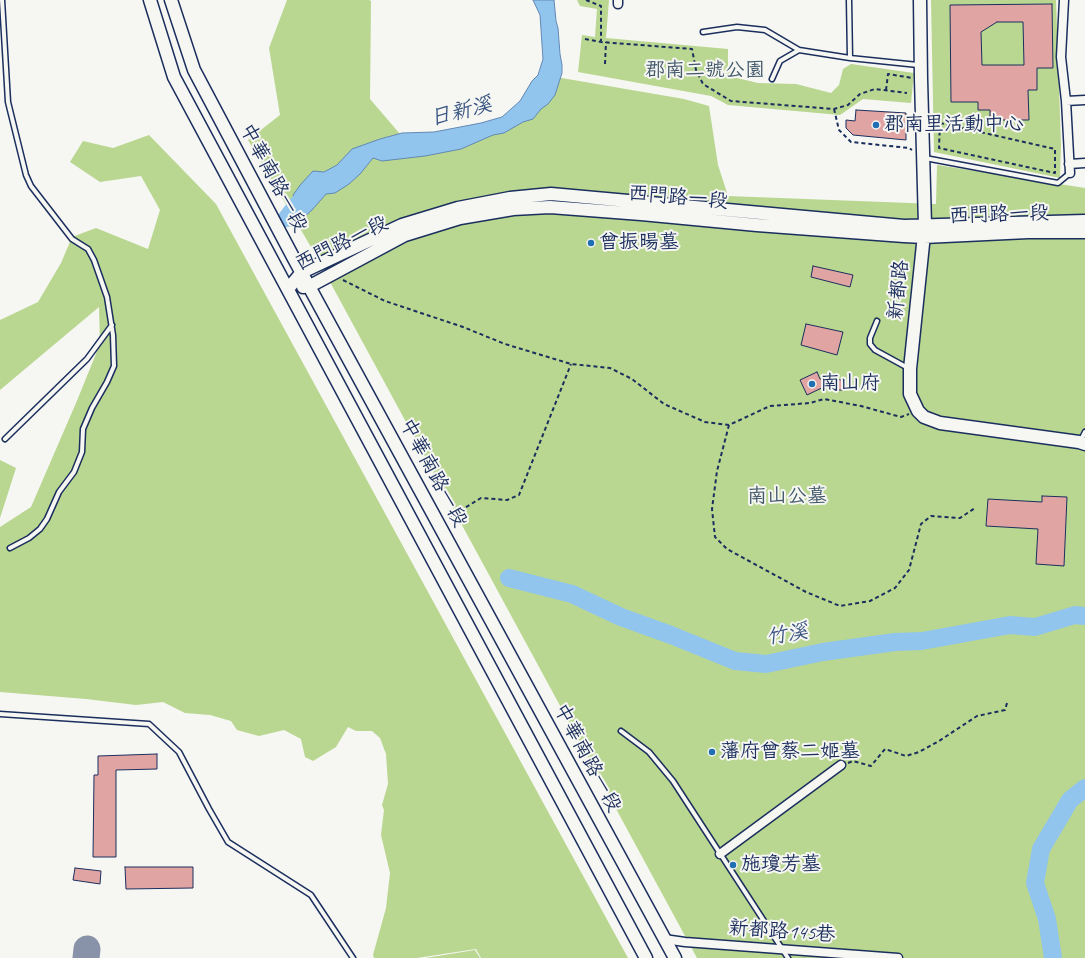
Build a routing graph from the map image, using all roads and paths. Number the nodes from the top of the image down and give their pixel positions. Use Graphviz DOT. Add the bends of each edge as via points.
graph roads {
  1 [pos="2,0"];
  2 [pos="150,0"];
  3 [pos="171,0"];
  4 [pos="586,0"];
  5 [pos="849,0"];
  6 [pos="920,0"];
  7 [pos="1064,0"];
  8 [pos="703,32"];
  9 [pos="585,39"];
  10 [pos="601,42"];
  11 [pos="606,42"];
  12 [pos="799,50"];
  13 [pos="850,58"];
  14 [pos="604,64"];
  15 [pos="921,65"];
  16 [pos="772,79"];
  17 [pos="921,79"];
  18 [pos="886,90"];
  19 [pos="907,93"];
  20 [pos="1085,100"];
  21 [pos="1066,101"];
  22 [pos="834,109"];
  23 [pos="1055,149"];
  24 [pos="923,158"];
  25 [pos="1085,163"];
  26 [pos="1070,164"];
  27 [pos="1070,173"];
  28 [pos="1085,221"];
  29 [pos="924,231"];
  30 [pos="1085,232"];
  31 [pos="302,272"];
  32 [pos="342,279"];
  33 [pos="310,286"];
  34 [pos="288,289"];
  35 [pos="877,321"];
  36 [pos="112,324"];
  37 [pos="571,364"];
  38 [pos="910,369"];
  39 [pos="918,411"];
  40 [pos="728,425"];
  41 [pos="5,439"];
  42 [pos="1083,440"];
  43 [pos="975,508"];
  44 [pos="439,524"];
  45 [pos="10,548"];
  46 [pos="1007,703"];
  47 [pos="0,714"];
  48 [pos="621,731"];
  49 [pos="841,766"];
  50 [pos="720,854"];
  51 [pos="664,939"];
  52 [pos="783,950"];
  53 [pos="353,958"];
  54 [pos="646,958"];
  55 [pos="675,958"];
  56 [pos="788,958"];
  57 [pos="898,958"];
  1 -- 36 [label="lane" via="8,102 26,175 72,239 88,249 107,297"];
  2 -- 34 [label="street, 中華南路一段" via="174,77"];
  3 -- 31 [label="street, 中華南路一段" via="194,70"];
  4 -- 10 [label="path" via="601,6"];
  5 -- 13 [label="lane"];
  6 -- 15 [label="street, 新都路"];
  7 -- 21 [label="street" via="1061,57"];
  8 -- 12 [label="lane" via="737,27 765,30"];
  9 -- 10 [label="path"];
  10 -- 11 [label="path"];
  11 -- 14 [label="path"];
  11 -- 22 [label="path" via="692,49 696,70 703,84 731,101"];
  12 -- 13 [label="lane"];
  12 -- 16 [label="lane" via="780,61"];
  13 -- 15 [label="lane"];
  15 -- 17 [label="street, 新都路"];
  17 -- 18 [label="path" via="888,74"];
  17 -- 24 [label="street, 新都路"];
  18 -- 19 [label="path"];
  18 -- 22 [label="path" via="875,89 860,94 848,105"];
  20 -- 21 [label="street"];
  21 -- 26 [label="street"];
  22 -- 24 [label="path" via="839,130 851,142 909,148"];
  23 -- 23 [label="path" via="1055,172 939,148 940,123"];
  24 -- 27 [label="lane" via="1058,183"];
  24 -- 29 [label="street, 新都路"];
  25 -- 26 [label="street"];
  26 -- 27 [label="street"];
  28 -- 29 [label="street, 西門路一段"];
  29 -- 30 [label="street, 西門路一段"];
  29 -- 31 [label="street, 西門路一段" via="904,226 551,194 510,198 437,214 402,225"];
  29 -- 33 [label="street, 西門路一段" via="840,232 550,207 513,209 460,218 405,235"];
  29 -- 38 [label="street, 新都路"];
  31 -- 33 [label="street, 中華南路一段"];
  31 -- 34 [label="street, 西門路一段"];
  32 -- 37 [label="path" via="385,301 505,344"];
  33 -- 34 [label="street, 西門路一段"];
  33 -- 44 [label="street, 中華南路一段"];
  34 -- 54 [label="street, 中華南路一段"];
  35 -- 38 [label="lane" via="870,344 875,350"];
  36 -- 41 [label="lane" via="86,359"];
  36 -- 45 [label="lane" via="114,366 83,429 82,452 74,472 59,492 48,519 40,529"];
  37 -- 40 [label="path" via="610,368 632,379 664,404 705,422"];
  37 -- 44 [label="path" via="519,495 507,500 481,498"];
  38 -- 39 [label="street, 新都路" via="910,394"];
  39 -- 40 [label="path" via="901,417 824,399 810,403 770,406"];
  39 -- 42 [label="street" via="924,417 940,423"];
  40 -- 43 [label="path" via="717,471 712,509 715,538 727,549 806,592 840,606 870,601 895,588 909,570 921,524 932,516 960,518"];
  44 -- 51 [label="street, 中華南路一段"];
  46 -- 49 [label="path" via="1005,710 977,716 919,752 906,756 885,749 871,766 853,761"];
  47 -- 53 [label="lane" via="149,724 179,752 228,842 311,895"];
  48 -- 50 [label="lane" via="649,752 673,781"];
  49 -- 50 [label="street"];
  50 -- 52 [label="lane"];
  51 -- 52 [label="street, 新都路145巷"];
  51 -- 55 [label="street, 中華南路一段"];
  52 -- 56 [label="lane"];
  52 -- 57 [label="street, 新都路145巷"];
}
